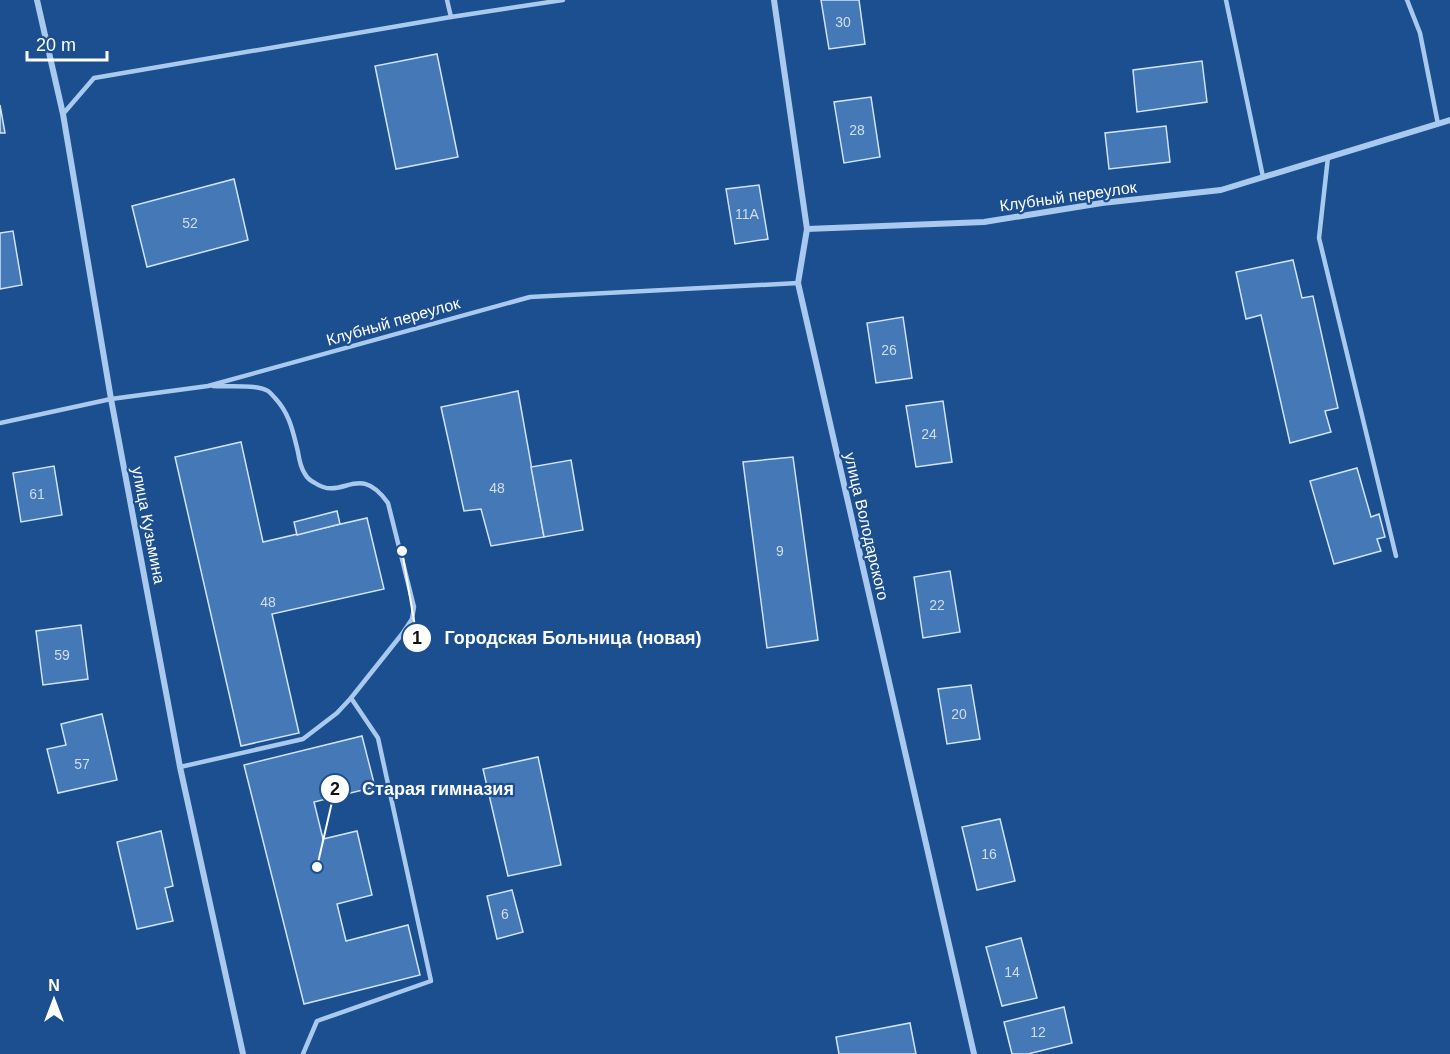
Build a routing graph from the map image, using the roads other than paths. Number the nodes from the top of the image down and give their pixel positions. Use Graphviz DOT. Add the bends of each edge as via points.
graph roads {
  1 [pos="36,0"];
  2 [pos="447,0"];
  3 [pos="563,0"];
  4 [pos="774,0"];
  5 [pos="1226,0"];
  6 [pos="1407,0"];
  7 [pos="451,17"];
  8 [pos="63,114"];
  9 [pos="1450,120"];
  10 [pos="1438,124"];
  11 [pos="1328,157"];
  12 [pos="1263,177"];
  13 [pos="807,229"];
  14 [pos="798,283"];
  15 [pos="208,386"];
  16 [pos="111,399"];
  17 [pos="0,423"];
  18 [pos="1396,556"];
  19 [pos="351,698"];
  20 [pos="180,767"];
  21 [pos="243,1054"];
  22 [pos="303,1054"];
  23 [pos="974,1054"];
  1 -- 8 [label="street, улица Кузьмина"];
  2 -- 7 [label="lane"];
  3 -- 7 [label="lane"];
  4 -- 13 [label="street, улица Володарского"];
  5 -- 12 [label="lane"];
  6 -- 10 [label="lane" via="1420,33"];
  7 -- 8 [label="lane" via="94,78"];
  8 -- 16 [label="street, улица Кузьмина"];
  9 -- 10 [label="street, Клубный переулок"];
  10 -- 11 [label="street, Клубный переулок"];
  11 -- 12 [label="street, Клубный переулок"];
  11 -- 18 [label="lane" via="1319,238"];
  12 -- 13 [label="street, Клубный переулок" via="1221,190 1102,203 984,222"];
  13 -- 14 [label="street, улица Володарского"];
  14 -- 15 [label="lane, Клубный переулок" via="530,297"];
  14 -- 23 [label="street, улица Володарского"];
  15 -- 16 [label="lane, Клубный переулок"];
  15 -- 19 [label="lane" via="268,391 283,407 291,425 305,476 329,489 359,482 369,484 388,503 414,607 412,619"];
  16 -- 17 [label="lane, Клубный переулок"];
  16 -- 20 [label="street, улица Кузьмина"];
  19 -- 20 [label="lane" via="303,739"];
  19 -- 22 [label="lane" via="378,738 431,981 317,1021"];
  20 -- 21 [label="street, улица Кузьмина"];
}
